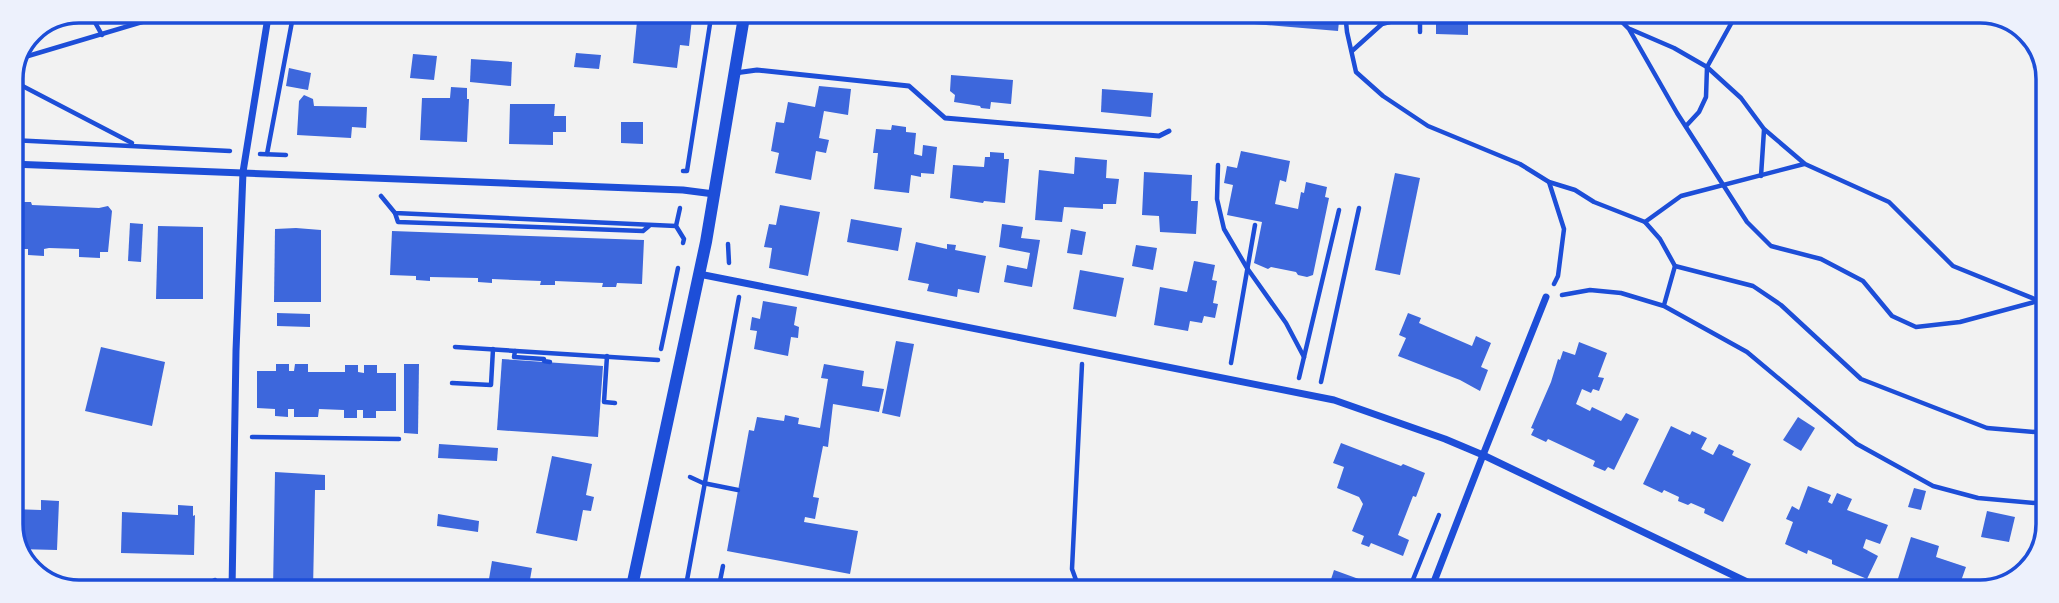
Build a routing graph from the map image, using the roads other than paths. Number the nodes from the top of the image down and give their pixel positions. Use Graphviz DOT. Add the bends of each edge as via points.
graph roads {
  1 [pos="267,23"];
  2 [pos="743,23"];
  3 [pos="735,73"];
  4 [pos="1169,131"];
  5 [pos="23,164"];
  6 [pos="243,172"];
  7 [pos="714,194"];
  8 [pos="699,274"];
  9 [pos="1546,297"];
  10 [pos="1483,455"];
  11 [pos="232,580"];
  12 [pos="633,580"];
  13 [pos="1435,580"];
  14 [pos="1743,580"];
  1 -- 6 [label="street"];
  2 -- 3 [label="street"];
  3 -- 4 [label="lane" via="757,70 909,86 945,118 1159,136"];
  3 -- 7 [label="street"];
  5 -- 6 [label="street"];
  6 -- 7 [label="street"];
  6 -- 11 [label="street"];
  7 -- 8 [label="street"];
  8 -- 10 [label="street" via="1334,400"];
  8 -- 12 [label="street"];
  9 -- 10 [label="street"];
  10 -- 13 [label="street"];
  10 -- 14 [label="street"];
}
